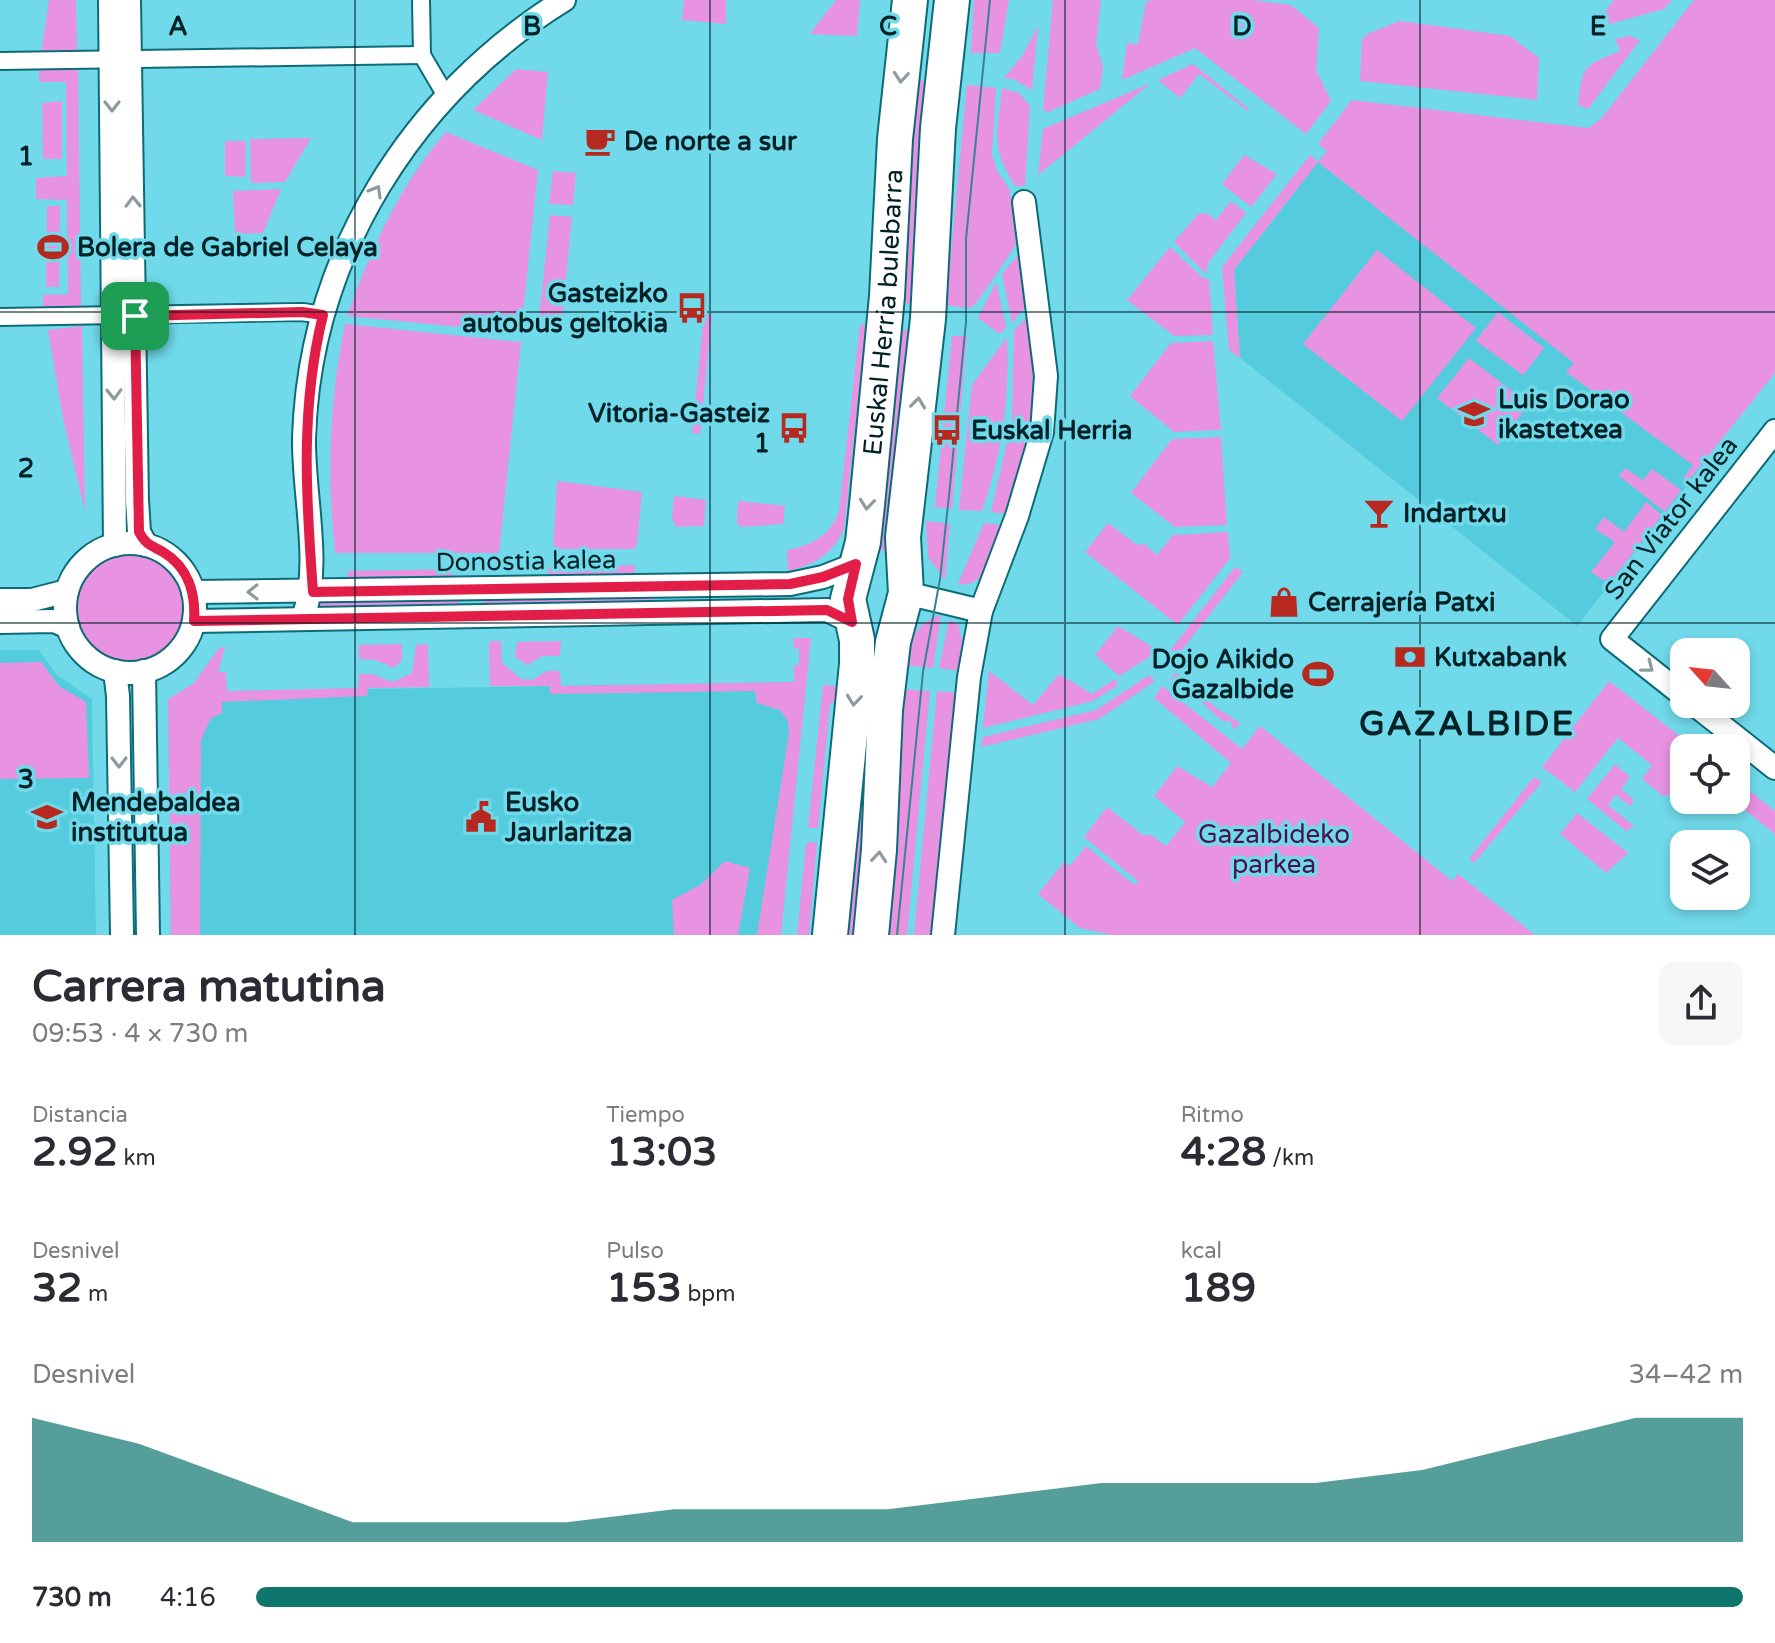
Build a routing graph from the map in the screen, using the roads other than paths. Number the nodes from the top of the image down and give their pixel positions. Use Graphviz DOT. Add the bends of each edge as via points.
graph roads {
  1 [pos="110,0"];
  2 [pos="129,0"];
  3 [pos="421,0"];
  4 [pos="564,0"];
  5 [pos="910,0"];
  6 [pos="952,0"];
  7 [pos="422,55"];
  8 [pos="121,59"];
  9 [pos="0,61"];
  10 [pos="446,96"];
  11 [pos="1024,202"];
  12 [pos="323,315"];
  13 [pos="0,317"];
  14 [pos="124,317"];
  15 [pos="1775,431"];
  16 [pos="115,545"];
  17 [pos="146,545"];
  18 [pos="856,564"];
  19 [pos="67,591"];
  20 [pos="193,592"];
  21 [pos="313,592"];
  22 [pos="0,600"];
  23 [pos="903,607"];
  24 [pos="981,611"];
  25 [pos="303,618"];
  26 [pos="194,621"];
  27 [pos="0,622"];
  28 [pos="852,622"];
  29 [pos="68,627"];
  30 [pos="115,671"];
  31 [pos="144,671"];
  32 [pos="1670,685"];
  33 [pos="1712,718"];
  34 [pos="1775,768"];
  35 [pos="122,935"];
  36 [pos="148,935"];
  37 [pos="830,935"];
  38 [pos="871,935"];
  39 [pos="943,935"];
  1 -- 8 [label="street"];
  2 -- 8 [label="street"];
  3 -- 7 [label="street"];
  4 -- 10 [label="street" via="513,34"];
  5 -- 18 [label="main road, Euskal Herria bulebarra, one-way" via="895,139 886,317 863,542"];
  23 -- 6 [label="main road, Euskal Herria bulebarra, one-way" via="903,537 928,319 938,128"];
  7 -- 8 [label="street"];
  7 -- 10 [label="street"];
  8 -- 9 [label="street"];
  8 -- 14 [label="street"];
  12 -- 10 [label="street, one-way" via="372,197 406,143"];
  11 -- 24 [label="street" via="1046,376 1042,432"];
  12 -- 14 [label="street"];
  12 -- 21 [label="street" via="309,381 304,442"];
  13 -- 14 [label="street"];
  14 -- 16 [label="street, one-way"];
  14 -- 17 [label="street" via="139,532"];
  15 -- 32 [label="street, San Viator kalea, one-way" via="1612,639"];
  16 -- 17 [label="street"];
  16 -- 19 [label="street" via="85,561"];
  17 -- 20 [label="street" via="176,562"];
  18 -- 21 [label="street, Donostia kalea" via="790,584"];
  18 -- 28 [label="main road, Euskal Herria bulebarra" via="848,599"];
  19 -- 22 [label="street" via="32,600"];
  19 -- 29 [label="street"];
  21 -- 20 [label="street, Donostia kalea, one-way"];
  20 -- 26 [label="street"];
  21 -- 25 [label="street"];
  23 -- 24 [label="street"];
  23 -- 28 [label="main road"];
  38 -- 23 [label="main road, Euskal Herria bulebarra, one-way" via="885,710"];
  24 -- 39 [label="street" via="969,677"];
  25 -- 26 [label="street, Donostia kalea"];
  25 -- 28 [label="street, Donostia kalea" via="827,610"];
  26 -- 31 [label="street" via="171,659"];
  27 -- 29 [label="street" via="54,621"];
  28 -- 37 [label="main road, Euskal Herria bulebarra, one-way" via="857,664"];
  29 -- 30 [label="street" via="86,656"];
  30 -- 31 [label="street"];
  30 -- 35 [label="street, one-way"];
  31 -- 36 [label="street"];
  33 -- 34 [label="street"];
}
